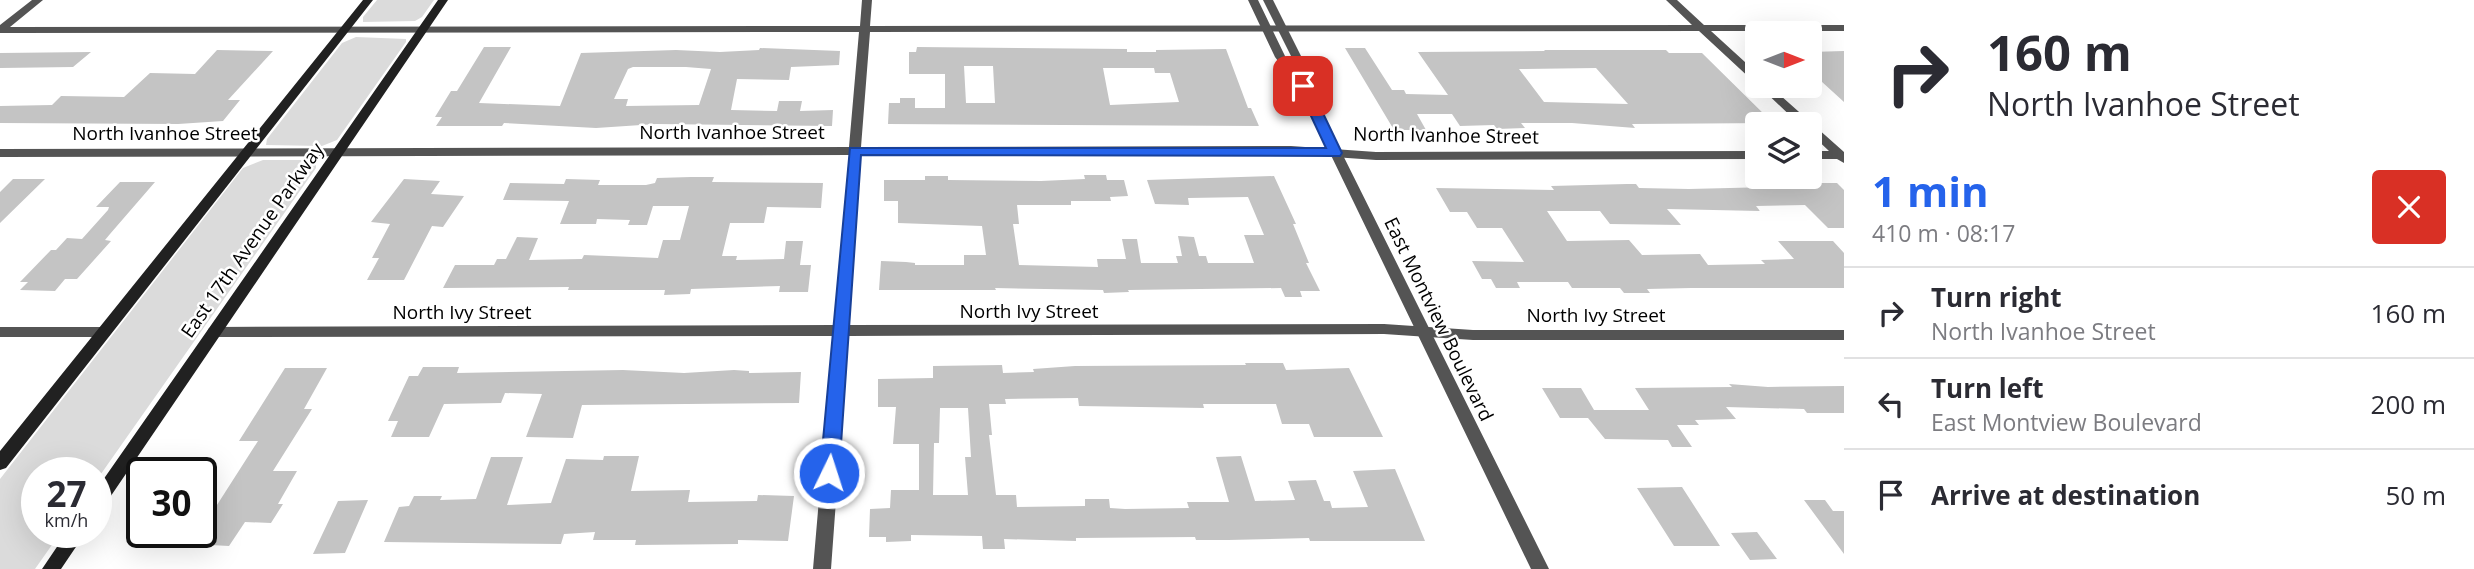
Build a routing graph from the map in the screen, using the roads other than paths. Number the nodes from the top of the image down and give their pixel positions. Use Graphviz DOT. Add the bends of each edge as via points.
graph roads {
  1 [pos="38,0"];
  2 [pos="368,0"];
  3 [pos="443,0"];
  4 [pos="867,0"];
  5 [pos="1253,0"];
  6 [pos="1268,0"];
  7 [pos="1671,0"];
  8 [pos="864,29"];
  9 [pos="1266,29"];
  10 [pos="1283,29"];
  11 [pos="1702,29"];
  12 [pos="1844,29"];
  13 [pos="0,30"];
  14 [pos="344,30"];
  15 [pos="422,30"];
  16 [pos="1745,68"];
  17 [pos="1303,86"];
  18 [pos="1777,98"];
  19 [pos="1793,112"];
  20 [pos="1822,138"];
  21 [pos="855,151"];
  22 [pos="247,152"];
  23 [pos="338,152"];
  24 [pos="0,153"];
  25 [pos="1336,153"];
  26 [pos="1745,155"];
  27 [pos="1822,155"];
  28 [pos="1843,156"];
  29 [pos="840,331"];
  30 [pos="0,332"];
  31 [pos="104,332"];
  32 [pos="214,332"];
  33 [pos="1424,332"];
  34 [pos="1844,335"];
  35 [pos="0,463"];
  36 [pos="112,480"];
  37 [pos="66,548"];
  38 [pos="51,569"];
  39 [pos="822,569"];
  40 [pos="1540,569"];
  1 -- 13 [label="street"];
  2 -- 14 [label="main road"];
  3 -- 15 [label="main road, East 17th Avenue Parkway"];
  4 -- 8 [label="street"];
  5 -- 9 [label="street, East Montview Boulevard"];
  6 -- 10 [label="street, East Montview Boulevard"];
  7 -- 11 [label="street"];
  8 -- 9 [label="street"];
  8 -- 15 [label="street"];
  8 -- 21 [label="street"];
  9 -- 10 [label="street"];
  9 -- 17 [label="street, East Montview Boulevard" via="1283,62"];
  10 -- 11 [label="street"];
  10 -- 17 [label="street, East Montview Boulevard" via="1299,62"];
  11 -- 12 [label="street"];
  11 -- 16 [label="street"];
  13 -- 14 [label="street"];
  14 -- 15 [label="street"];
  14 -- 22 [label="main road"];
  15 -- 23 [label="main road, East 17th Avenue Parkway"];
  17 -- 25 [label="street, East Montview Boulevard"];
  18 -- 19 [label="street"];
  20 -- 28 [label="street"];
  21 -- 23 [label="street, North Ivanhoe Street"];
  21 -- 25 [label="street, North Ivanhoe Street"];
  21 -- 29 [label="street"];
  22 -- 23 [label="street, North Ivanhoe Street"];
  22 -- 24 [label="street, North Ivanhoe Street"];
  22 -- 31 [label="main road"];
  23 -- 32 [label="main road, East 17th Avenue Parkway"];
  25 -- 26 [label="street, North Ivanhoe Street"];
  25 -- 33 [label="street, East Montview Boulevard"];
  27 -- 28 [label="street"];
  29 -- 32 [label="street, North Ivy Street"];
  29 -- 33 [label="street, North Ivy Street"];
  29 -- 39 [label="street"];
  30 -- 31 [label="street"];
  31 -- 35 [label="main road"];
  32 -- 36 [label="main road, East 17th Avenue Parkway"];
  33 -- 34 [label="street, North Ivy Street"];
  33 -- 40 [label="street, East Montview Boulevard"];
  37 -- 38 [label="main road"];
}
